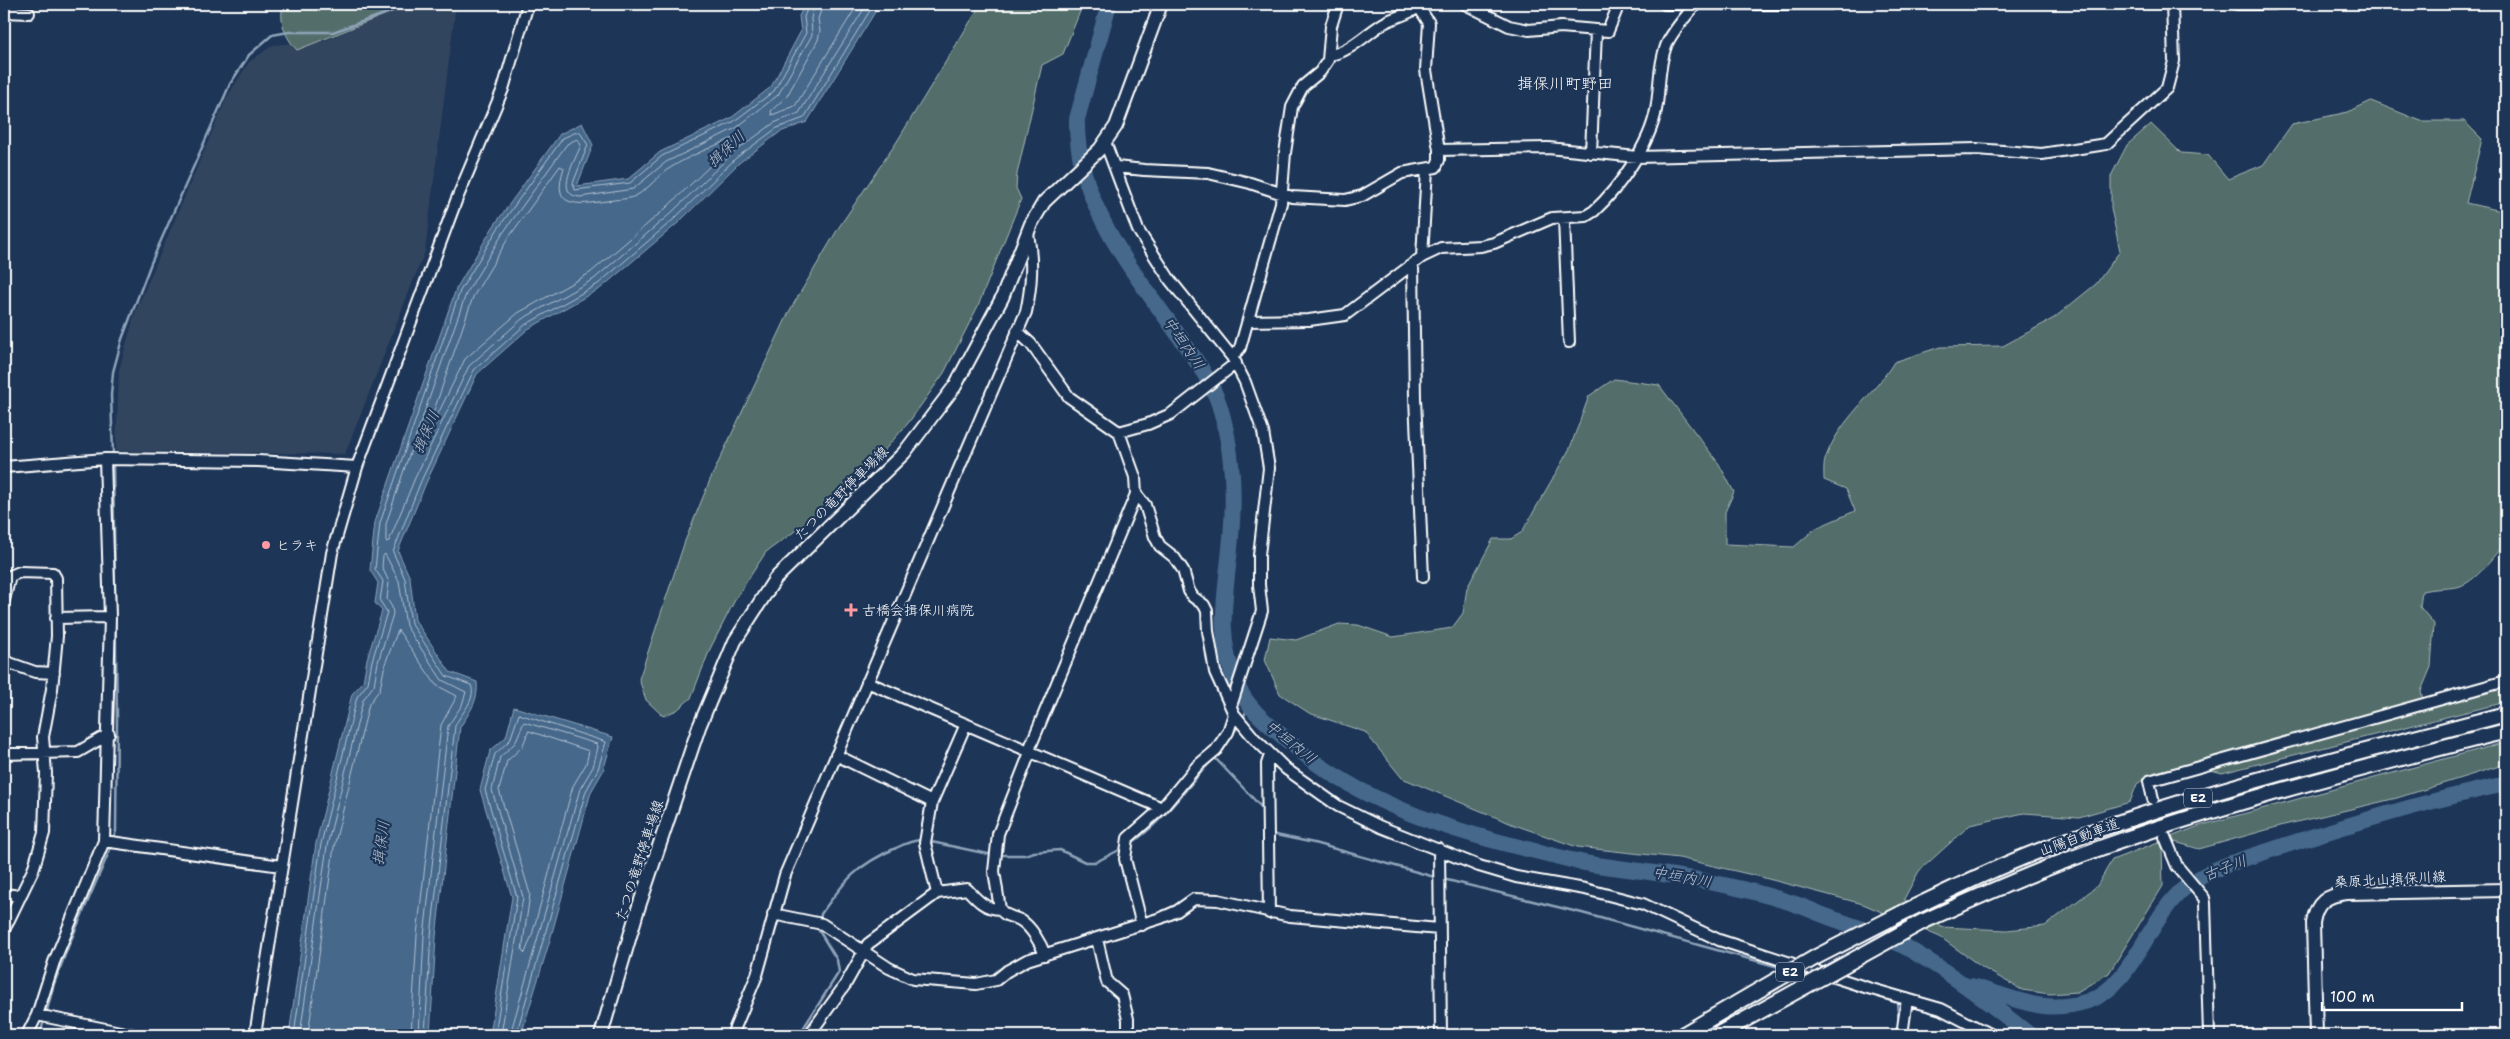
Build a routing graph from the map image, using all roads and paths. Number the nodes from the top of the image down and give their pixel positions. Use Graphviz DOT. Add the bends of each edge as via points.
graph roads {
  1 [pos="528,4"];
  2 [pos="1161,4"];
  3 [pos="1338,4"];
  4 [pos="1465,4"];
  5 [pos="1619,4"];
  6 [pos="1665,4"];
  7 [pos="1830,4"];
  8 [pos="2172,4"];
  9 [pos="2237,4"];
  10 [pos="2274,4"];
  11 [pos="1420,5"];
  12 [pos="1695,5"];
  13 [pos="4,12"];
  14 [pos="30,13"];
  15 [pos="1596,31"];
  16 [pos="1330,55"];
  17 [pos="1103,145"];
  18 [pos="1439,150"];
  19 [pos="1591,152"];
  20 [pos="1637,157"];
  21 [pos="1116,167"];
  22 [pos="1427,169"];
  23 [pos="1282,195"];
  24 [pos="1564,218"];
  25 [pos="1028,233"];
  26 [pos="1422,257"];
  27 [pos="1413,265"];
  28 [pos="1248,321"];
  29 [pos="1017,331"];
  30 [pos="1569,342"];
  31 [pos="1233,362"];
  32 [pos="1119,432"];
  33 [pos="106,459"];
  34 [pos="4,467"];
  35 [pos="357,468"];
  36 [pos="1136,494"];
  37 [pos="1423,577"];
  38 [pos="4,600"];
  39 [pos="56,618"];
  40 [pos="110,618"];
  41 [pos="4,660"];
  42 [pos="54,673"];
  43 [pos="2506,680"];
  44 [pos="867,682"];
  45 [pos="1232,708"];
  46 [pos="2506,714"];
  47 [pos="966,724"];
  48 [pos="2506,731"];
  49 [pos="109,734"];
  50 [pos="1030,750"];
  51 [pos="45,753"];
  52 [pos="4,754"];
  53 [pos="1270,755"];
  54 [pos="836,756"];
  55 [pos="2153,799"];
  56 [pos="932,802"];
  57 [pos="1162,808"];
  58 [pos="2165,837"];
  59 [pos="104,841"];
  60 [pos="1439,849"];
  61 [pos="281,866"];
  62 [pos="2506,890"];
  63 [pos="937,893"];
  64 [pos="4,894"];
  65 [pos="21,896"];
  66 [pos="1000,909"];
  67 [pos="1270,913"];
  68 [pos="773,914"];
  69 [pos="1142,925"];
  70 [pos="1439,929"];
  71 [pos="4,930"];
  72 [pos="1097,939"];
  73 [pos="863,951"];
  74 [pos="1045,955"];
  75 [pos="1907,999"];
  76 [pos="37,1016"];
  77 [pos="27,1035"];
  78 [pos="135,1035"];
  79 [pos="255,1035"];
  80 [pos="601,1035"];
  81 [pos="732,1035"];
  82 [pos="809,1035"];
  83 [pos="1128,1035"];
  84 [pos="1441,1035"];
  85 [pos="1682,1035"];
  86 [pos="1717,1035"];
  87 [pos="1902,1035"];
  88 [pos="1991,1035"];
  89 [pos="2209,1035"];
  90 [pos="2316,1035"];
  1 -- 35 [label="street" via="503,88 456,201"];
  2 -- 17 [label="main road, たつの竜野停車場線" via="1131,92 1116,126"];
  3 -- 16 [label="street" via="1331,26"];
  4 -- 15 [label="street" via="1509,26 1529,30 1561,27"];
  5 -- 15 [label="street" via="1608,32"];
  6 -- 12 [label="street"];
  7 -- 12 [label="street"];
  8 -- 20 [label="street" via="2174,61 2167,88 2106,144 2042,154 1976,149"];
  9 -- 10 [label="street"];
  11 -- 16 [label="street" via="1416,12 1384,23"];
  11 -- 18 [label="street" via="1429,23 1426,70"];
  12 -- 20 [label="street" via="1666,46 1656,110"];
  13 -- 14 [label="street"];
  15 -- 19 [label="street"];
  16 -- 23 [label="street" via="1320,72 1303,86 1292,107"];
  17 -- 21 [label="street"];
  17 -- 25 [label="main road, たつの竜野停車場線" via="1044,202"];
  18 -- 19 [label="street" via="1548,148"];
  18 -- 22 [label="street" via="1440,160 1436,167"];
  19 -- 20 [label="street"];
  20 -- 24 [label="street" via="1594,211 1586,216"];
  21 -- 23 [label="street" via="1208,172"];
  21 -- 31 [label="street" via="1131,215 1150,250"];
  22 -- 23 [label="street" via="1402,173 1362,196 1345,200"];
  22 -- 26 [label="street"];
  23 -- 28 [label="street"];
  24 -- 26 [label="street" via="1537,223 1494,243 1441,248"];
  24 -- 30 [label="street"];
  25 -- 29 [label="street" via="1032,257 1031,287 1026,312"];
  25 -- 80 [label="main road, たつの竜野停車場線" via="1002,298 955,386 904,453 775,580 735,641 699,727 637,912"];
  26 -- 27 [label="street"];
  27 -- 28 [label="street" via="1345,315 1309,320"];
  27 -- 37 [label="street"];
  28 -- 31 [label="street"];
  29 -- 32 [label="street" via="1031,344 1069,397"];
  29 -- 44 [label="street"];
  31 -- 32 [label="street" via="1193,399 1171,414"];
  31 -- 45 [label="street" via="1245,382 1263,432 1269,468 1260,555 1262,611"];
  32 -- 36 [label="street" via="1135,477"];
  33 -- 34 [label="street"];
  33 -- 35 [label="street" via="258,461"];
  33 -- 40 [label="street"];
  35 -- 61 [label="street" via="332,553"];
  36 -- 45 [label="street" via="1145,505 1160,546 1174,557 1183,570 1189,591 1207,611 1215,672"];
  36 -- 50 [label="street"];
  38 -- 39 [label="street" via="10,576 20,572 53,573 56,578"];
  39 -- 40 [label="street"];
  39 -- 42 [label="street"];
  40 -- 49 [label="street"];
  41 -- 42 [label="street" via="35,672"];
  42 -- 51 [label="street" via="43,737"];
  43 -- 55 [label="street" via="2149,781"];
  44 -- 47 [label="street"];
  44 -- 54 [label="street"];
  45 -- 53 [label="street"];
  45 -- 57 [label="street" via="1228,732 1216,750 1197,766"];
  46 -- 85 [label="highway, 山陽自動車道 / E2, bridge" via="2133,817 2051,846 1967,882 1816,957"];
  47 -- 50 [label="street"];
  47 -- 56 [label="street"];
  48 -- 86 [label="highway, 山陽自動車道 / E2, bridge" via="2316,781 2152,831 2058,864 1922,922"];
  49 -- 51 [label="street" via="78,752"];
  49 -- 59 [label="street"];
  50 -- 57 [label="street"];
  50 -- 66 [label="street" via="998,834 994,871"];
  51 -- 52 [label="street"];
  51 -- 65 [label="street" via="44,833"];
  53 -- 60 [label="street" via="1338,806"];
  53 -- 67 [label="street" via="1267,764"];
  54 -- 56 [label="street"];
  54 -- 68 [label="street" via="784,875"];
  56 -- 63 [label="street" via="925,840"];
  57 -- 69 [label="street" via="1128,838 1126,848"];
  58 -- 89 [label="street" via="2183,875 2206,903"];
  59 -- 61 [label="street"];
  59 -- 76 [label="street" via="54,962"];
  60 -- 70 [label="street"];
  60 -- 75 [label="street" via="1504,874 1643,904 1719,940"];
  61 -- 79 [label="street"];
  62 -- 90 [label="main road, 桑原北山揖保川線" via="2347,893 2325,898 2318,906 2313,923"];
  63 -- 66 [label="street" via="967,889 983,905"];
  63 -- 73 [label="street" via="884,931"];
  64 -- 65 [label="street"];
  65 -- 71 [label="street"];
  66 -- 74 [label="street" via="1003,914 1028,926"];
  67 -- 69 [label="street" via="1218,900 1194,899 1177,911"];
  67 -- 70 [label="street"];
  68 -- 73 [label="street" via="819,924"];
  68 -- 81 [label="street" via="757,975"];
  69 -- 72 [label="street"];
  70 -- 84 [label="street"];
  72 -- 74 [label="street"];
  72 -- 83 [label="street" via="1107,982 1122,995"];
  73 -- 74 [label="street" via="913,979 964,984 996,980 1027,960"];
  73 -- 82 [label="street" via="845,985"];
  75 -- 87 [label="street"];
  75 -- 88 [label="street" via="1941,1009"];
  76 -- 77 [label="street"];
  76 -- 78 [label="street"];
}
